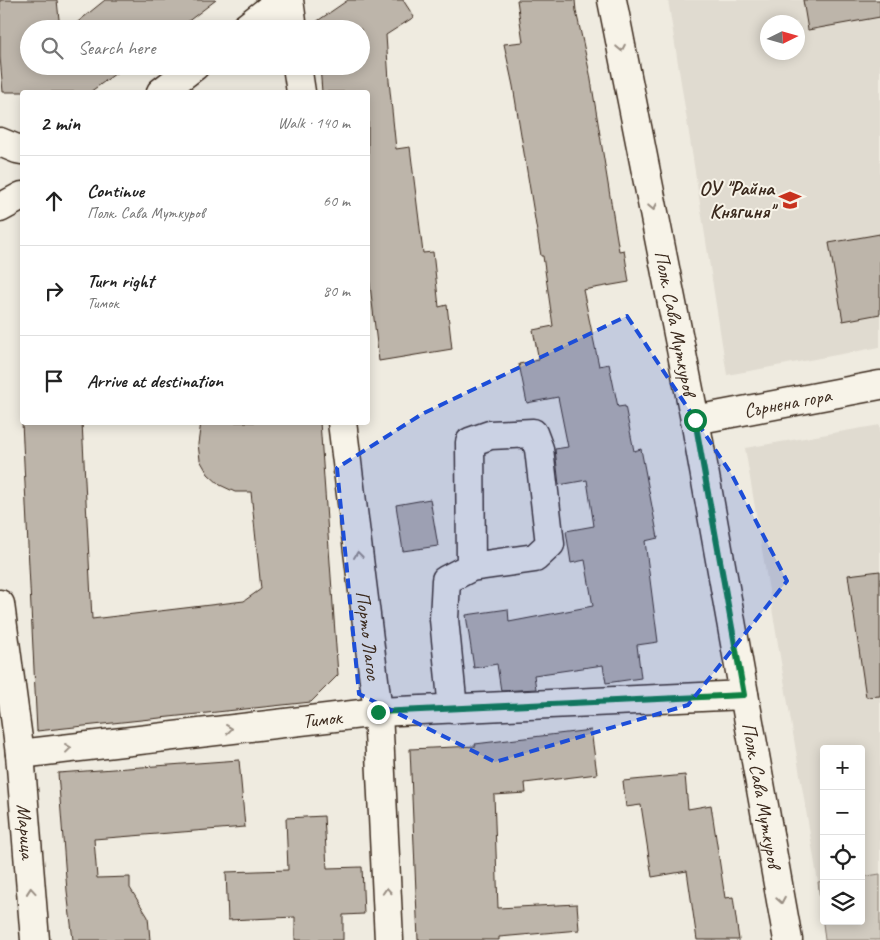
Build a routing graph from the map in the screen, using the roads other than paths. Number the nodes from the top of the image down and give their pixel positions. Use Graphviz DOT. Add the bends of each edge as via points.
graph roads {
  1 [pos="281,0"];
  2 [pos="289,0"];
  3 [pos="612,0"];
  4 [pos="255,20"];
  5 [pos="292,20"];
  6 [pos="183,75"];
  7 [pos="298,75"];
  8 [pos="164,90"];
  9 [pos="301,90"];
  10 [pos="0,142"];
  11 [pos="20,150"];
  12 [pos="20,197"];
  13 [pos="0,208"];
  14 [pos="880,385"];
  15 [pos="695,420"];
  16 [pos="342,425"];
  17 [pos="471,567"];
  18 [pos="0,604"];
  19 [pos="744,695"];
  20 [pos="453,708"];
  21 [pos="378,712"];
  22 [pos="20,754"];
  23 [pos="35,940"];
  24 [pos="389,940"];
  25 [pos="788,940"];
  1 -- 4 [label="street"];
  2 -- 5 [label="street"];
  3 -- 15 [label="street, Полк. Сава Муткуров, one-way"];
  6 -- 8 [label="street"];
  7 -- 9 [label="street"];
  10 -- 11 [label="street"];
  12 -- 13 [label="street"];
  14 -- 15 [label="street, Сърнена гора"];
  15 -- 19 [label="street, Полк. Сава Муткуров"];
  21 -- 16 [label="street, Порто Лагос, one-way"];
  17 -- 17 [label="street" via="535,558 550,544 539,449 533,433 490,435 470,442"];
  17 -- 20 [label="street" via="446,580 444,619"];
  18 -- 22 [label="street, Марица"];
  19 -- 20 [label="street, Тимок"];
  19 -- 25 [label="street, Полк. Сава Муткуров, one-way"];
  20 -- 21 [label="street, Тимок"];
  22 -- 21 [label="street, Тимок, one-way"];
  24 -- 21 [label="street, Порто Лагос, one-way"];
  23 -- 22 [label="street, Марица, one-way"];
}
